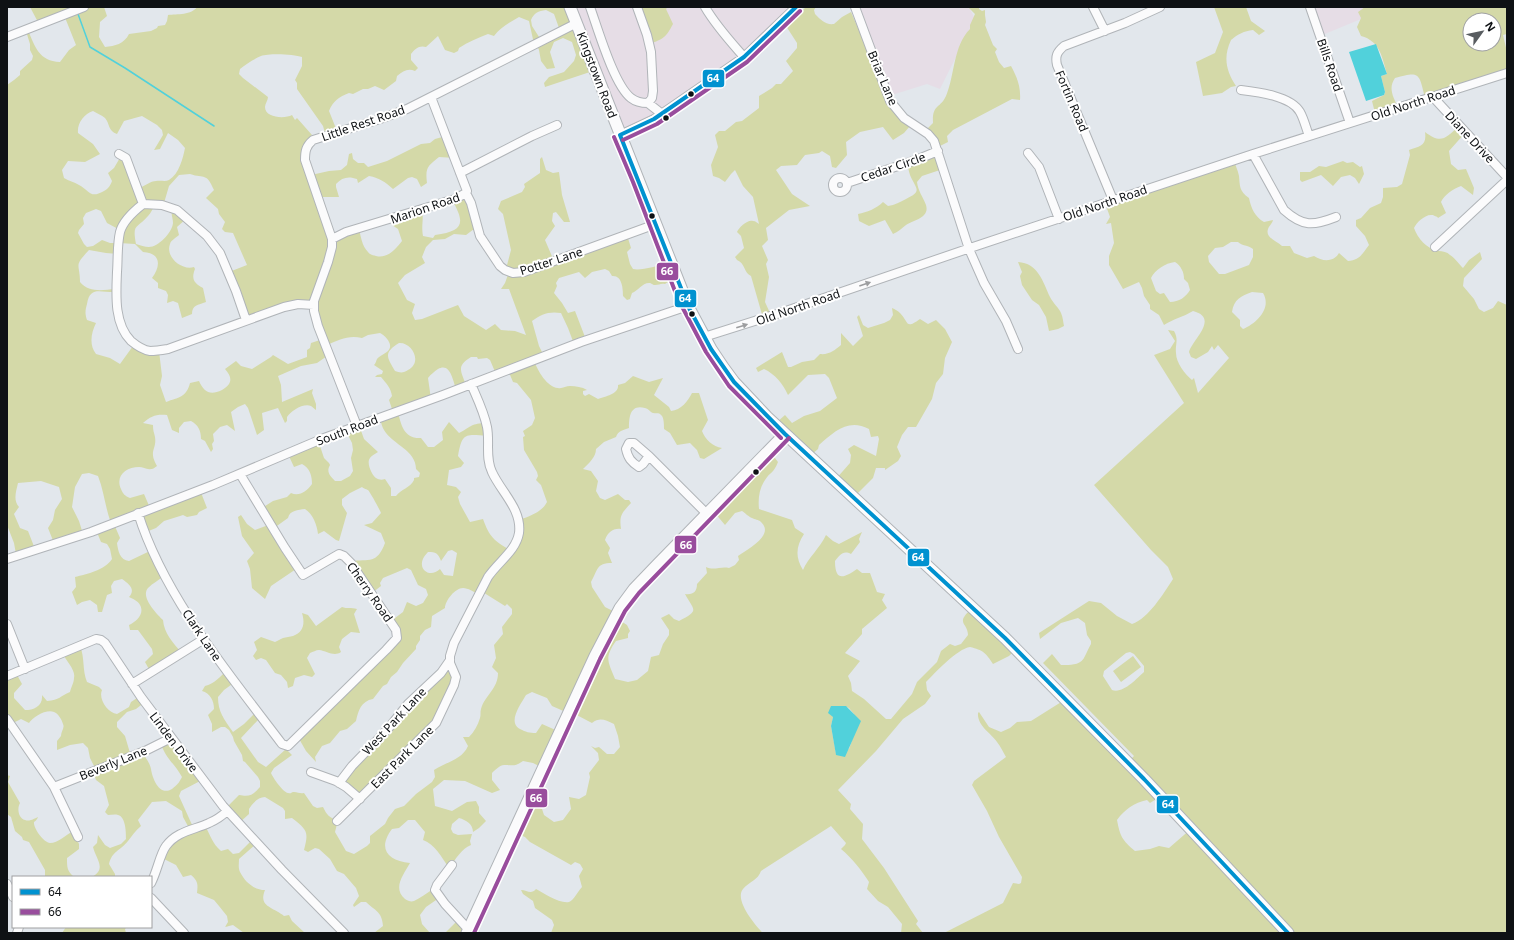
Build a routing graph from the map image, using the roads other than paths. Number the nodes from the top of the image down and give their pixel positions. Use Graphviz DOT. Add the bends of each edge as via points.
graph roads {
  1 [pos="84,7"];
  2 [pos="570,7"];
  3 [pos="590,7"];
  4 [pos="637,7"];
  5 [pos="705,7"];
  6 [pos="796,7"];
  7 [pos="855,7"];
  8 [pos="1093,7"];
  9 [pos="1160,7"];
  10 [pos="1310,7"];
  11 [pos="576,23"];
  12 [pos="1105,31"];
  13 [pos="7,37"];
  14 [pos="744,57"];
  15 [pos="1507,73"];
  16 [pos="1241,90"];
  17 [pos="431,97"];
  18 [pos="1433,97"];
  19 [pos="648,103"];
  20 [pos="662,114"];
  21 [pos="1350,123"];
  22 [pos="557,125"];
  23 [pos="620,135"];
  24 [pos="1309,136"];
  25 [pos="938,151"];
  26 [pos="1028,153"];
  27 [pos="119,154"];
  28 [pos="1253,154"];
  29 [pos="460,173"];
  30 [pos="1507,178"];
  31 [pos="847,183"];
  32 [pos="466,193"];
  33 [pos="1113,200"];
  34 [pos="143,204"];
  35 [pos="1336,217"];
  36 [pos="1059,219"];
  37 [pos="656,224"];
  38 [pos="332,239"];
  39 [pos="1435,247"];
  40 [pos="969,249"];
  41 [pos="314,305"];
  42 [pos="688,306"];
  43 [pos="246,320"];
  44 [pos="704,337"];
  45 [pos="1018,349"];
  46 [pos="471,384"];
  47 [pos="357,426"];
  48 [pos="785,434"];
  49 [pos="649,456"];
  50 [pos="240,474"];
  51 [pos="138,513"];
  52 [pos="707,514"];
  53 [pos="7,559"];
  54 [pos="7,624"];
  55 [pos="204,639"];
  56 [pos="450,660"];
  57 [pos="25,669"];
  58 [pos="7,676"];
  59 [pos="132,684"];
  60 [pos="7,719"];
  61 [pos="171,738"];
  62 [pos="286,745"];
  63 [pos="311,772"];
  64 [pos="339,783"];
  65 [pos="54,787"];
  66 [pos="360,799"];
  67 [pos="227,811"];
  68 [pos="337,822"];
  69 [pos="78,837"];
  70 [pos="452,865"];
  71 [pos="152,881"];
  72 [pos="7,884"];
  73 [pos="12,895"];
  74 [pos="152,899"];
  75 [pos="468,931"];
  76 [pos="184,933"];
  77 [pos="344,933"];
  78 [pos="1288,933"];
  1 -- 13 [label="street"];
  2 -- 11 [label="main road, Kingstown Road"];
  3 -- 19 [label="street" via="618,81 630,97 641,103"];
  4 -- 19 [label="street" via="651,52 652,98"];
  5 -- 14 [label="street"];
  6 -- 14 [label="street"];
  7 -- 25 [label="street, Briar Lane" via="890,101 904,118 928,134"];
  8 -- 12 [label="street"];
  9 -- 12 [label="street"];
  10 -- 21 [label="street, Bills Road"];
  11 -- 17 [label="street, Little Rest Road"];
  11 -- 23 [label="main road, Kingstown Road"];
  12 -- 33 [label="street, Fortin Road" via="1064,46 1058,51 1056,59"];
  14 -- 20 [label="street"];
  15 -- 18 [label="street, Old North Road"];
  16 -- 24 [label="street" via="1259,92 1292,103 1300,112"];
  17 -- 29 [label="street, Marion Road"];
  17 -- 38 [label="street, Little Rest Road" via="380,119 313,140 308,145 305,160"];
  18 -- 21 [label="street, Old North Road"];
  18 -- 30 [label="street, Diane Drive"];
  19 -- 20 [label="street"];
  20 -- 23 [label="street"];
  21 -- 24 [label="street, Old North Road"];
  22 -- 29 [label="street"];
  23 -- 37 [label="main road, Kingstown Road"];
  24 -- 28 [label="street, Old North Road"];
  25 -- 31 [label="street, Cedar Circle"];
  25 -- 40 [label="street, Briar Lane"];
  26 -- 36 [label="street" via="1039,167"];
  27 -- 34 [label="street" via="126,158"];
  28 -- 33 [label="street, Old North Road"];
  28 -- 35 [label="street" via="1284,210 1291,216 1310,224 1320,224"];
  29 -- 32 [label="street, Marion Road"];
  30 -- 39 [label="street"];
  32 -- 37 [label="street, Potter Lane" via="480,236 500,266 513,273 524,272"];
  32 -- 38 [label="street, Marion Road" via="455,199 346,232"];
  33 -- 36 [label="street, Old North Road"];
  34 -- 43 [label="street" via="162,205 177,210 207,236 220,253"];
  34 -- 43 [label="street" via="120,232 118,320 126,336 140,348 158,350 181,345"];
  36 -- 40 [label="street, Old North Road"];
  37 -- 42 [label="main road, Kingstown Road"];
  38 -- 41 [label="street, Little Rest Road" via="330,255"];
  44 -- 40 [label="street, Old North Road, one-way"];
  40 -- 45 [label="street, Briar Lane"];
  41 -- 43 [label="street" via="298,304 284,307"];
  41 -- 47 [label="street, Little Rest Road" via="318,326"];
  42 -- 44 [label="main road, Kingstown Road"];
  42 -- 46 [label="street, South Road" via="581,342"];
  44 -- 48 [label="main road, Kingstown Road" via="734,382"];
  46 -- 47 [label="street, South Road"];
  46 -- 56 [label="street" via="487,427 488,461 492,473 515,512 519,532 512,550 488,577 454,644"];
  47 -- 50 [label="street, South Road"];
  48 -- 52 [label="main road"];
  48 -- 78 [label="main road, Kingstown Road" via="1004,638 1144,779"];
  49 -- 52 [label="street"];
  50 -- 51 [label="street, South Road"];
  50 -- 62 [label="street, Cherry Road" via="303,575 339,554 344,556 396,630 396,638 386,650 292,744"];
  51 -- 53 [label="street, South Road" via="92,532"];
  51 -- 55 [label="street, Clark Lane" via="164,575"];
  52 -- 75 [label="main road" via="634,589 620,608"];
  54 -- 57 [label="street"];
  55 -- 59 [label="street"];
  55 -- 62 [label="street, Clark Lane" via="282,744"];
  56 -- 64 [label="street, West Park Lane"];
  56 -- 66 [label="street, East Park Lane" via="456,677 436,723"];
  57 -- 58 [label="street, Linden Drive"];
  57 -- 59 [label="street, Linden Drive" via="96,639 105,643"];
  59 -- 61 [label="street, Linden Drive"];
  60 -- 65 [label="street"];
  61 -- 65 [label="street, Beverly Lane"];
  61 -- 67 [label="street, Linden Drive"];
  63 -- 64 [label="street"];
  64 -- 66 [label="street"];
  65 -- 69 [label="street"];
  66 -- 68 [label="street, East Park Lane"];
  67 -- 71 [label="street" via="209,823 184,831 172,839 165,847"];
  67 -- 77 [label="street, Linden Drive"];
  70 -- 75 [label="street" via="435,890"];
  72 -- 73 [label="street"];
  74 -- 76 [label="street"];
}
